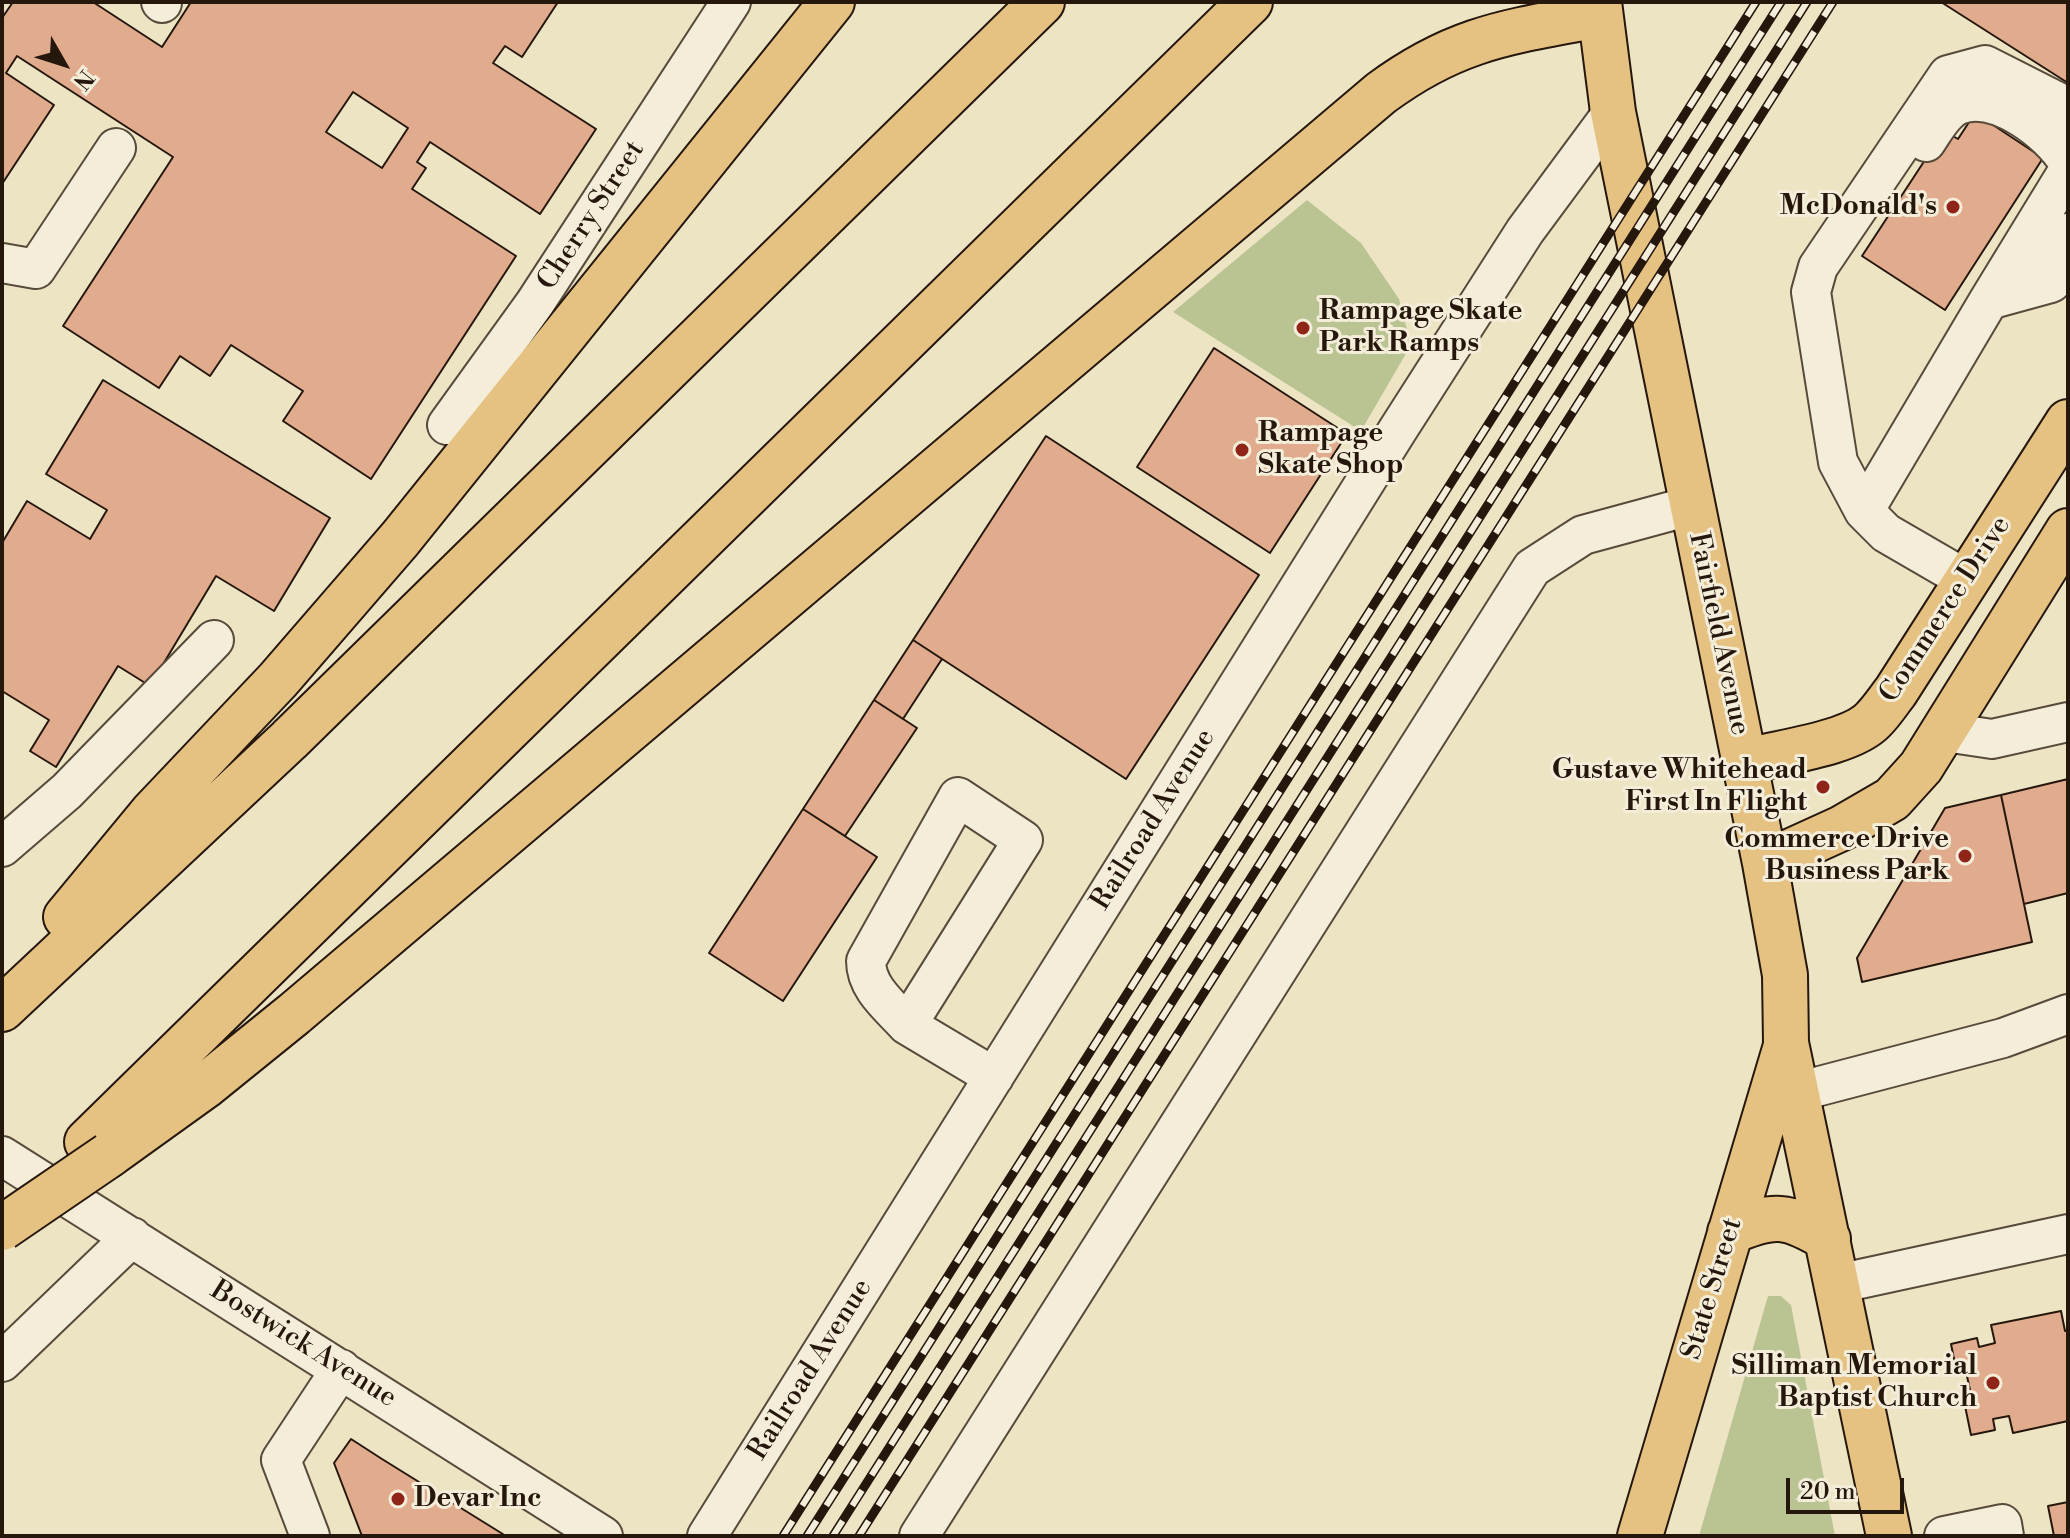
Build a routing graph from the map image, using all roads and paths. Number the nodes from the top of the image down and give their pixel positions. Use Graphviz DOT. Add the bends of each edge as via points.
graph roads {
  1 [pos="731,2"];
  2 [pos="832,2"];
  3 [pos="1042,2"];
  4 [pos="1250,2"];
  5 [pos="1596,6"];
  6 [pos="1613,112"];
  7 [pos="2068,114"];
  8 [pos="116,148"];
  9 [pos="2068,162"];
  10 [pos="2068,171"];
  11 [pos="2068,233"];
  12 [pos="1830,250"];
  13 [pos="2,263"];
  14 [pos="2010,267"];
  15 [pos="2068,267"];
  16 [pos="1989,300"];
  17 [pos="2067,424"];
  18 [pos="447,425"];
  19 [pos="1690,506"];
  20 [pos="1864,511"];
  21 [pos="2068,531"];
  22 [pos="1967,580"];
  23 [pos="214,640"];
  24 [pos="2068,722"];
  25 [pos="1945,732"];
  26 [pos="1744,762"];
  27 [pos="2,847"];
  28 [pos="1765,863"];
  29 [pos="2,994"];
  30 [pos="2,1009"];
  31 [pos="2068,1014"];
  32 [pos="907,1025"];
  33 [pos="1786,1043"];
  34 [pos="994,1077"];
  35 [pos="1797,1092"];
  36 [pos="98,1148"];
  37 [pos="2,1156"];
  38 [pos="2,1227"];
  39 [pos="1730,1232"];
  40 [pos="2068,1234"];
  41 [pos="132,1237"];
  42 [pos="1828,1239"];
  43 [pos="1837,1284"];
  44 [pos="2,1362"];
  45 [pos="341,1369"];
  46 [pos="2004,1533"];
  47 [pos="310,1536"];
  48 [pos="603,1536"];
  49 [pos="707,1536"];
  50 [pos="919,1536"];
  51 [pos="1640,1536"];
  52 [pos="1889,1536"];
  53 [pos="1944,1536"];
  1 -- 18 [label="street, Cherry Street" via="535,303"];
  2 -- 29 [label="main road" via="400,539 278,680 152,813"];
  3 -- 30 [label="main road" via="289,740"];
  4 -- 36 [label="main road"];
  5 -- 6 [label="main road, Fairfield Avenue"];
  5 -- 36 [label="main road" via="1440,54 1381,93 318,994 205,1086"];
  6 -- 19 [label="main road, Fairfield Avenue"];
  6 -- 34 [label="street, Railroad Avenue" via="1525,231"];
  7 -- 12 [label="street" via="2056,101 1985,65 1948,75"];
  8 -- 13 [label="street" via="36,269"];
  9 -- 12 [label="street" via="2046,136 2018,116 1993,105 1956,106 1943,116 1864,237 1853,246"];
  10 -- 14 [label="street"];
  11 -- 14 [label="street" via="2057,249"];
  12 -- 20 [label="street" via="1811,292 1838,462"];
  14 -- 16 [label="street"];
  15 -- 16 [label="street" via="2051,283"];
  16 -- 20 [label="street"];
  17 -- 22 [label="main road, Commerce Drive"];
  19 -- 26 [label="main road, Fairfield Avenue"];
  19 -- 50 [label="street" via="1583,535 1532,568"];
  20 -- 22 [label="street" via="1886,533"];
  21 -- 25 [label="main road"];
  22 -- 26 [label="main road, Commerce Drive" via="1872,721 1833,742"];
  23 -- 27 [label="street" via="67,791"];
  24 -- 25 [label="street" via="1992,739"];
  25 -- 28 [label="main road" via="1892,799"];
  26 -- 28 [label="main road, Fairfield Avenue"];
  28 -- 33 [label="main road, Fairfield Avenue" via="1785,975"];
  31 -- 35 [label="street" via="2003,1038"];
  32 -- 32 [label="street" via="873,987 866,961 958,797 1023,840"];
  32 -- 34 [label="street"];
  33 -- 35 [label="main road, Fairfield Avenue"];
  33 -- 39 [label="main road, State Street"];
  34 -- 49 [label="street, Railroad Avenue"];
  35 -- 42 [label="main road, Fairfield Avenue"];
  36 -- 38 [label="main road, bridge"];
  37 -- 41 [label="street, Bostwick Avenue"];
  39 -- 42 [label="main road" via="1781,1217"];
  39 -- 51 [label="main road, State Street"];
  40 -- 43 [label="street"];
  41 -- 44 [label="street"];
  41 -- 45 [label="street, Bostwick Avenue"];
  42 -- 43 [label="main road, Fairfield Avenue"];
  43 -- 52 [label="main road, Fairfield Avenue"];
  45 -- 47 [label="street" via="281,1460"];
  45 -- 48 [label="street, Bostwick Avenue"];
  46 -- 53 [label="street"];
}
